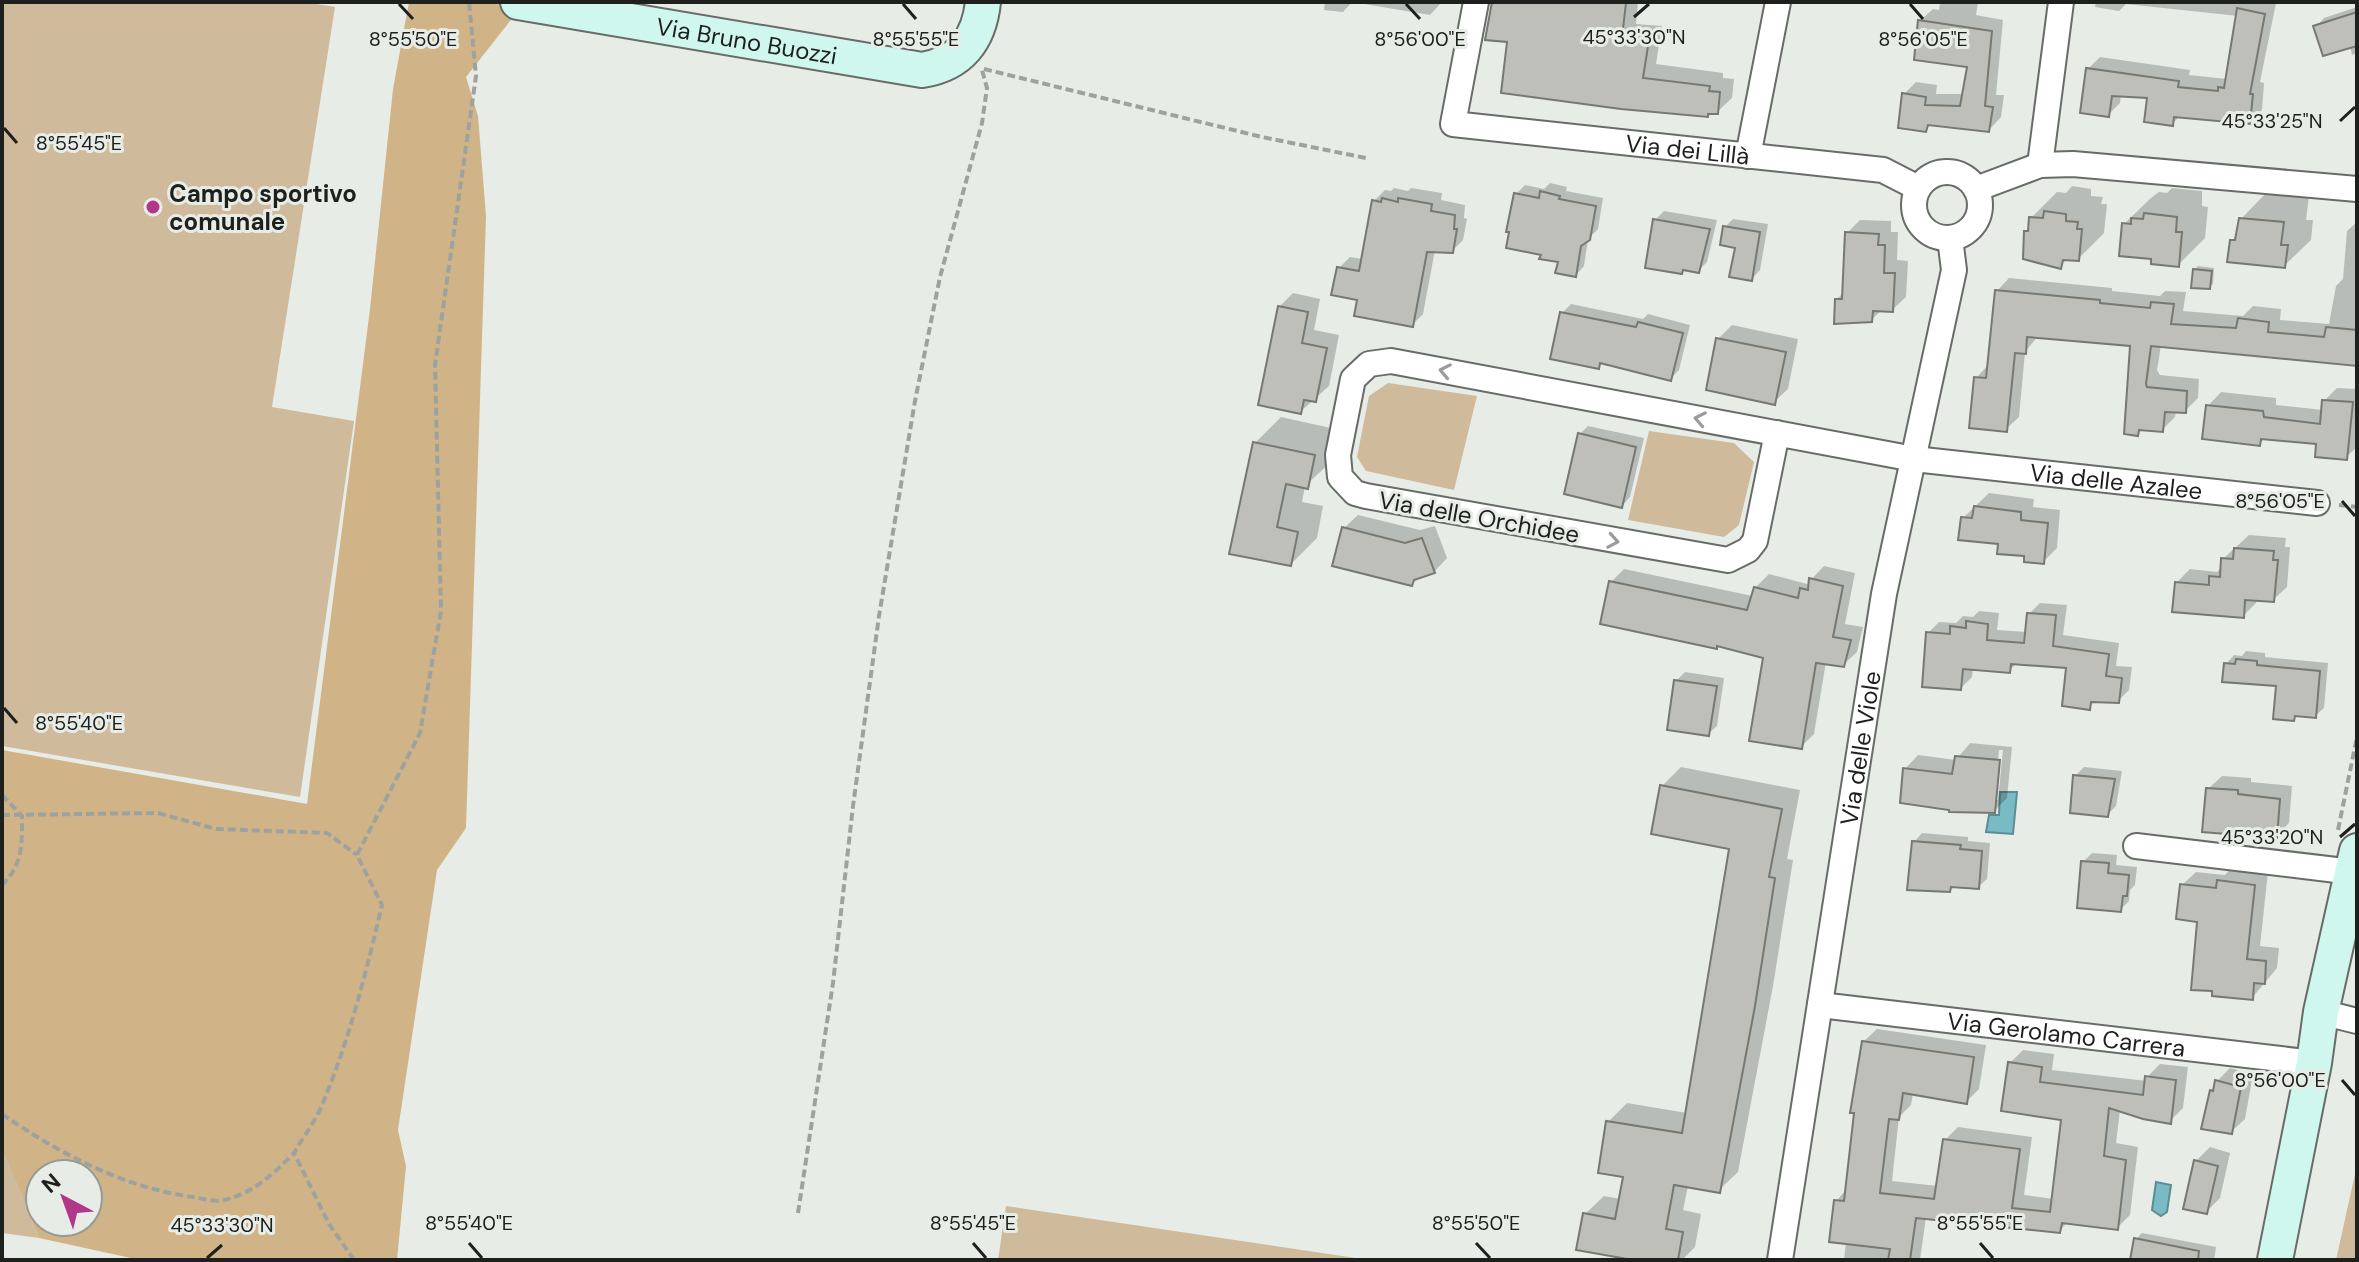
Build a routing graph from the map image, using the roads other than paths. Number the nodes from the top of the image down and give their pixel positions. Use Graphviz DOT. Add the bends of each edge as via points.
graph roads {
  1 [pos="518,2"];
  2 [pos="983,2"];
  3 [pos="1476,2"];
  4 [pos="1778,2"];
  5 [pos="2061,2"];
  6 [pos="1748,156"];
  7 [pos="2040,165"];
  8 [pos="1918,188"];
  9 [pos="1976,189"];
  10 [pos="2357,189"];
  11 [pos="1950,238"];
  12 [pos="1777,433"];
  13 [pos="1914,459"];
  14 [pos="2317,503"];
  15 [pos="2136,846"];
  16 [pos="2355,862"];
  17 [pos="1820,1005"];
  18 [pos="2321,1012"];
  19 [pos="2357,1021"];
  20 [pos="2314,1063"];
  21 [pos="1780,1260"];
  22 [pos="2275,1260"];
  1 -- 2 [label="street, Via Bruno Buozzi" via="922,70 947,64 967,48 979,26"];
  3 -- 6 [label="street, Via dei Lillà" via="1453,124"];
  4 -- 6 [label="street"];
  5 -- 7 [label="street"];
  6 -- 8 [label="street, Via dei Lillà" via="1883,170"];
  7 -- 9 [label="street"];
  7 -- 10 [label="street"];
  8 -- 9 [label="street" via="1933,174 1953,172"];
  8 -- 11 [label="street" via="1913,208 1921,227"];
  9 -- 11 [label="street" via="1976,221"];
  11 -- 13 [label="street, Via delle Viole" via="1954,270"];
  12 -- 12 [label="street, Via delle Orchidee, one-way" via="1380,361 1353,379 1337,466 1347,486 1366,496 1728,560 1755,541"];
  12 -- 13 [label="street, Via delle Orchidee"];
  13 -- 14 [label="street, Via delle Azalee"];
  13 -- 17 [label="street, Via delle Viole" via="1884,594"];
  15 -- 16 [label="street"];
  16 -- 18 [label="street"];
  17 -- 20 [label="street, Via Gerolamo Carrera"];
  17 -- 21 [label="street, Via delle Viole"];
  18 -- 19 [label="street"];
  18 -- 20 [label="street"];
  20 -- 22 [label="street"];
}
